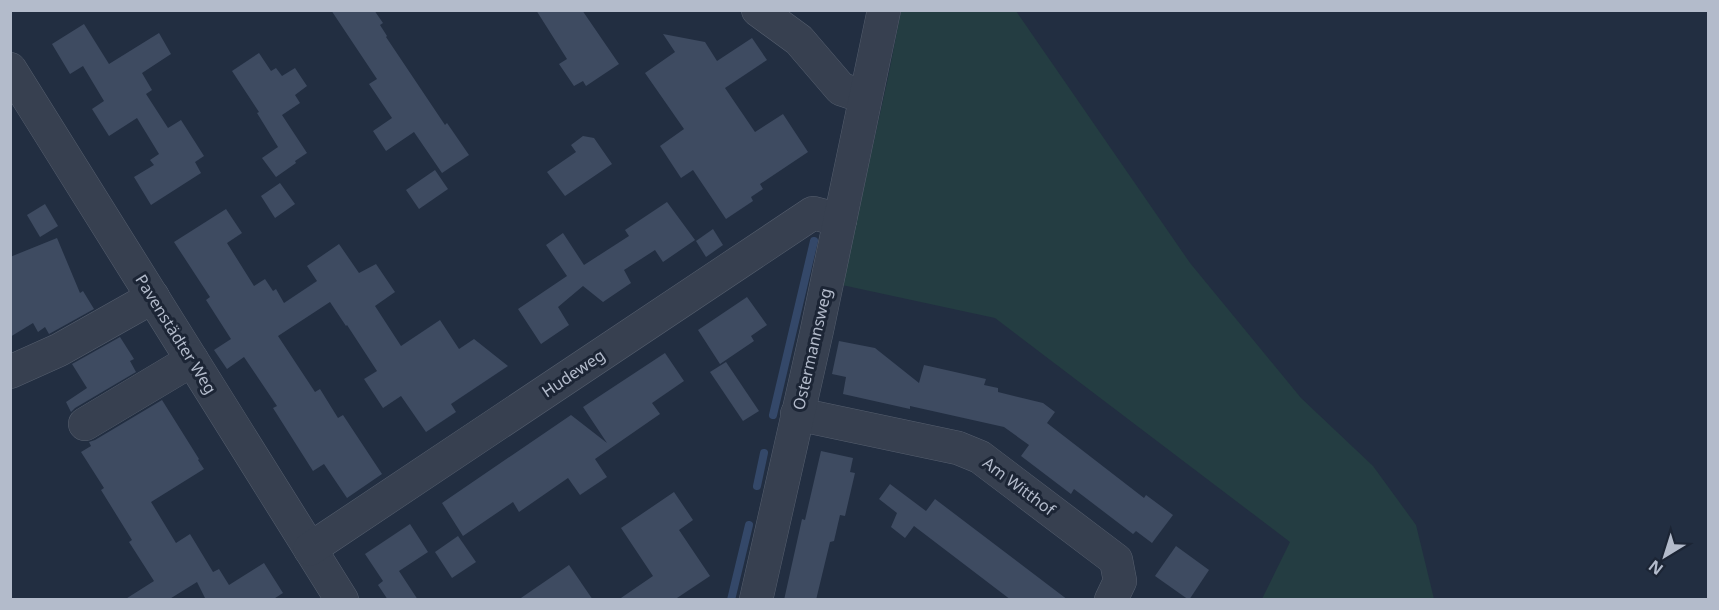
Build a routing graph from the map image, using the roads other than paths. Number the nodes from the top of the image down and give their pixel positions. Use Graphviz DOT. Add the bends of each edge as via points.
graph roads {
  1 [pos="758,10"];
  2 [pos="884,10"];
  3 [pos="10,69"];
  4 [pos="865,97"];
  5 [pos="840,220"];
  6 [pos="153,297"];
  7 [pos="192,360"];
  8 [pos="10,372"];
  9 [pos="798,414"];
  10 [pos="85,424"];
  11 [pos="310,549"];
  12 [pos="342,600"];
  13 [pos="756,600"];
  14 [pos="1111,600"];
  1 -- 4 [label="street" via="799,40 841,89"];
  2 -- 4 [label="street, Ostermannsweg"];
  3 -- 6 [label="street, Pavenstädter Weg"];
  4 -- 5 [label="street, Ostermannsweg"];
  5 -- 9 [label="street, Ostermannsweg"];
  5 -- 11 [label="street, Hudeweg" via="813,213"];
  6 -- 7 [label="street, Pavenstädter Weg"];
  6 -- 8 [label="street" via="59,350"];
  7 -- 10 [label="street"];
  7 -- 11 [label="street, Pavenstädter Weg"];
  9 -- 13 [label="street, Ostermannsweg"];
  9 -- 14 [label="street, Am Witthof" via="958,448 980,457 1116,560 1120,580"];
  11 -- 12 [label="street, Pavenstädter Weg"];
}
